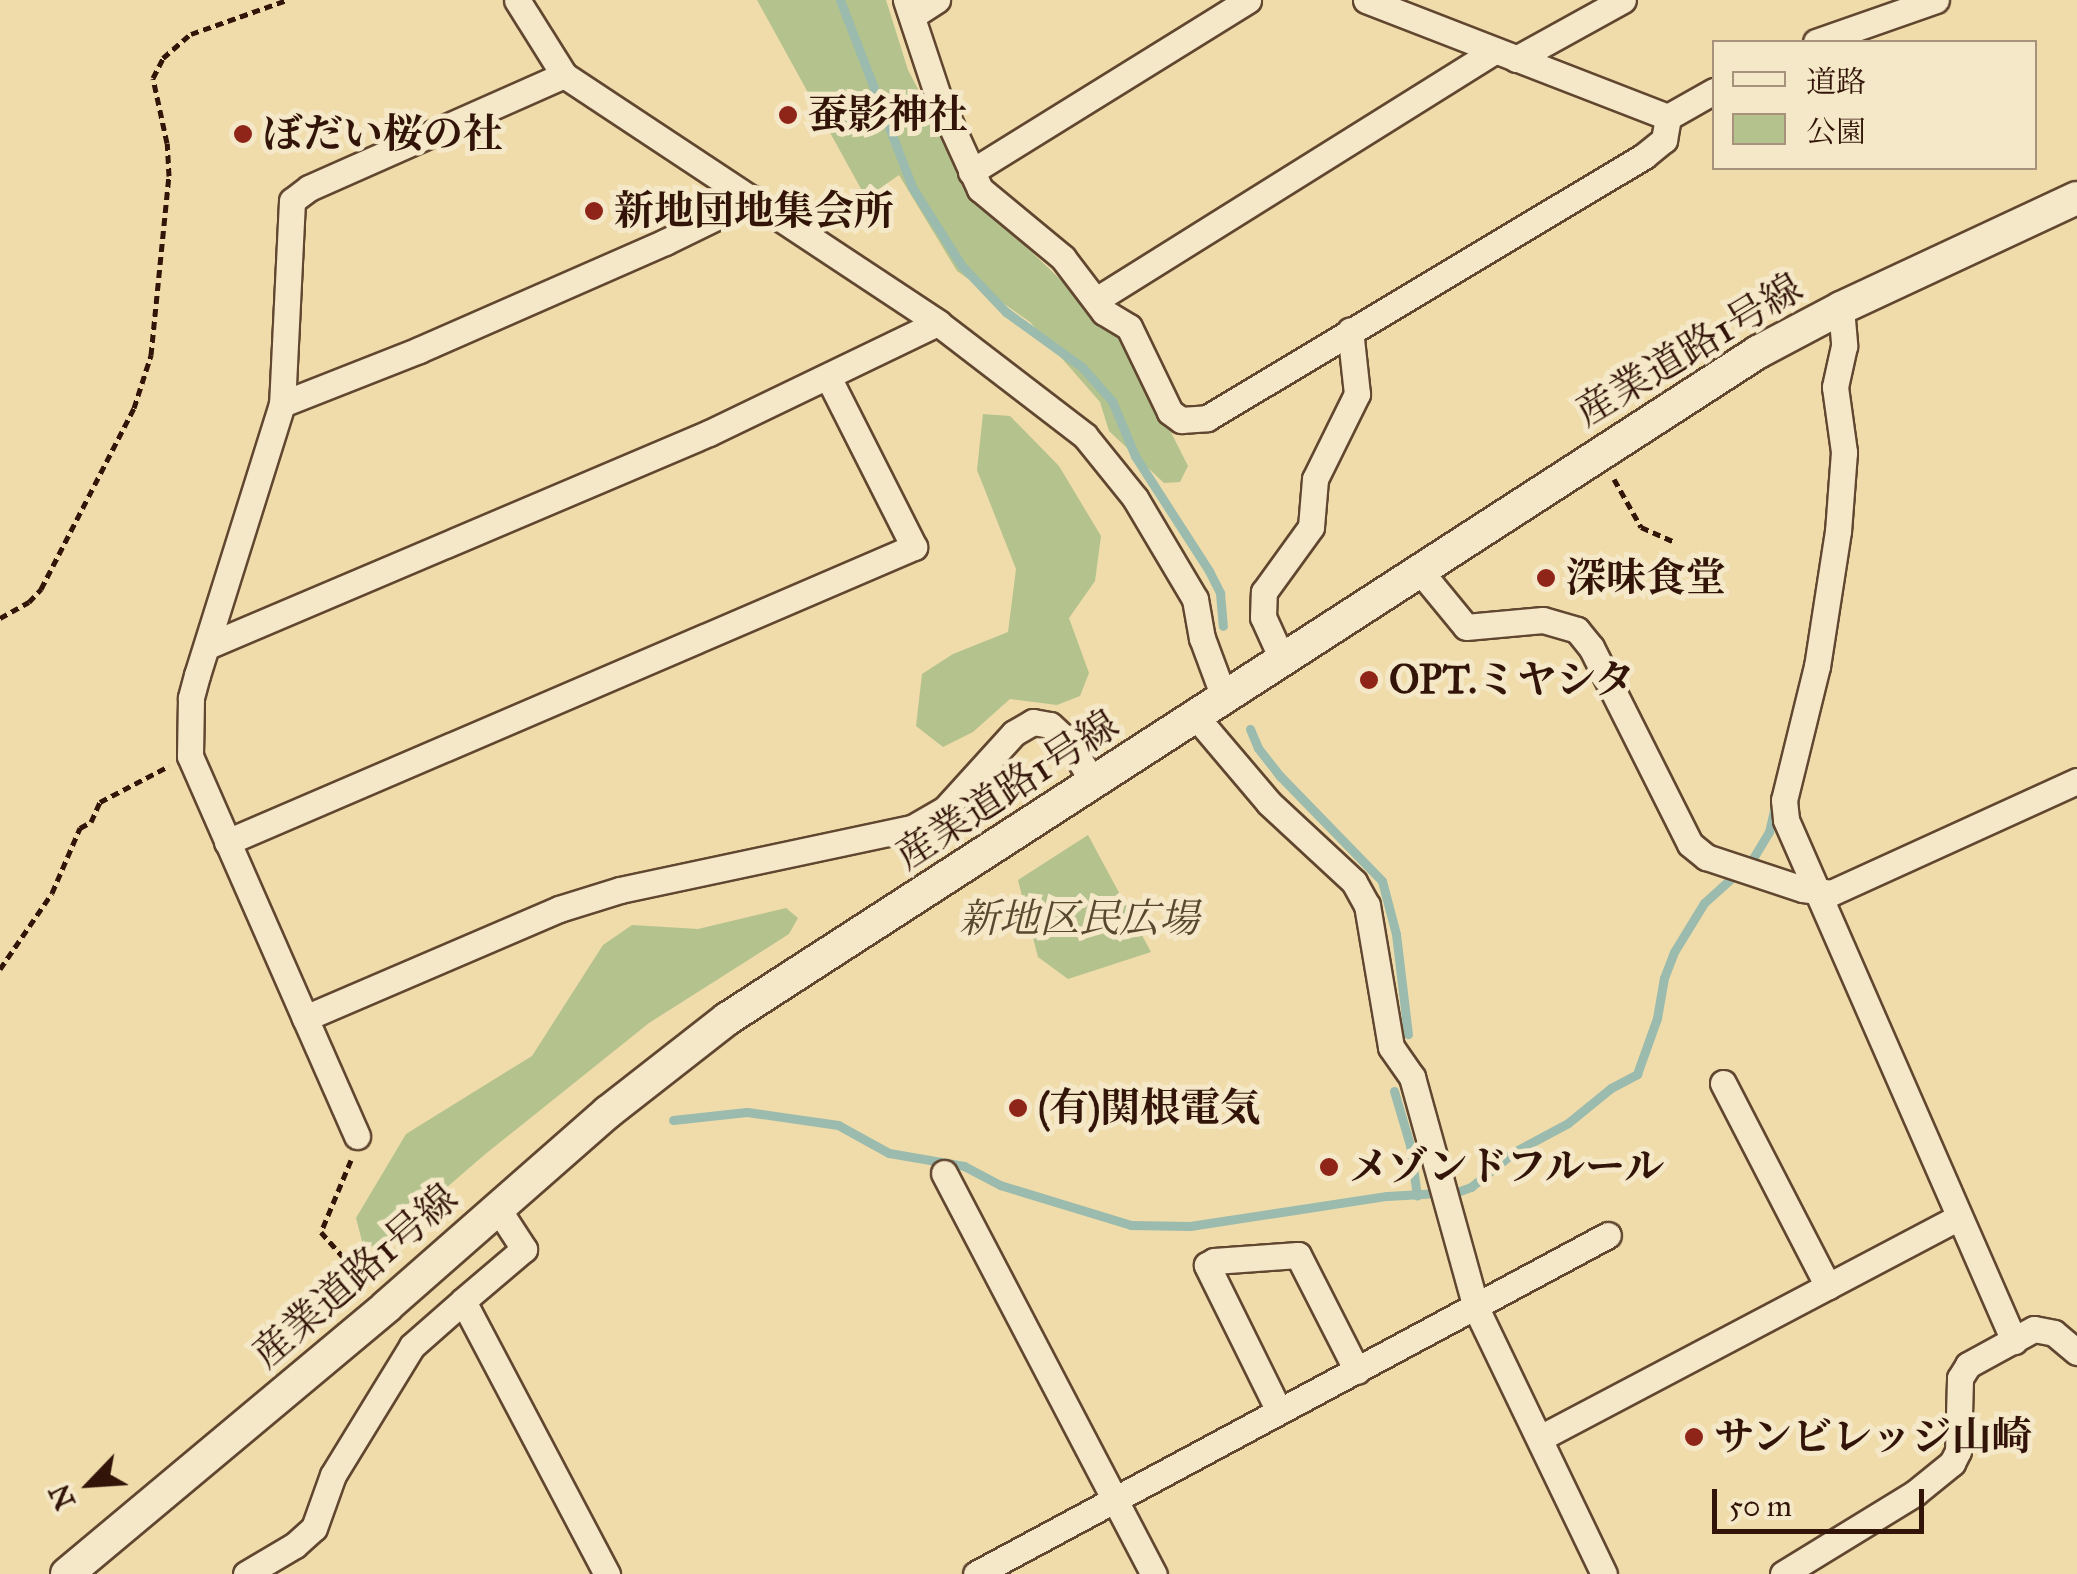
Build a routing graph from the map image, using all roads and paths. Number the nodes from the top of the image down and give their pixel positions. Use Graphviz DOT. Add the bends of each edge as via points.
graph roads {
  1 [pos="286,0"];
  2 [pos="517,0"];
  3 [pos="938,0"];
  4 [pos="1248,0"];
  5 [pos="1366,0"];
  6 [pos="1623,0"];
  7 [pos="1936,0"];
  8 [pos="909,8"];
  9 [pos="1882,10"];
  10 [pos="1820,40"];
  11 [pos="1505,56"];
  12 [pos="564,75"];
  13 [pos="1712,92"];
  14 [pos="1668,117"];
  15 [pos="971,172"];
  16 [pos="2077,198"];
  17 [pos="754,199"];
  18 [pos="1096,300"];
  19 [pos="1841,308"];
  20 [pos="938,323"];
  21 [pos="1350,330"];
  22 [pos="828,377"];
  23 [pos="282,404"];
  24 [pos="1599,452"];
  25 [pos="1674,542"];
  26 [pos="1420,571"];
  27 [pos="0,618"];
  28 [pos="210,645"];
  29 [pos="1284,661"];
  30 [pos="1225,700"];
  31 [pos="1197,718"];
  32 [pos="190,756"];
  33 [pos="2077,781"];
  34 [pos="1095,784"];
  35 [pos="227,842"];
  36 [pos="1817,891"];
  37 [pos="0,969"];
  38 [pos="304,1018"];
  39 [pos="1724,1083"];
  40 [pos="356,1136"];
  41 [pos="944,1173"];
  42 [pos="498,1208"];
  43 [pos="1958,1218"];
  44 [pos="1608,1235"];
  45 [pos="367,1284"];
  46 [pos="1828,1286"];
  47 [pos="463,1301"];
  48 [pos="1476,1308"];
  49 [pos="2014,1340"];
  50 [pos="2077,1352"];
  51 [pos="1357,1370"];
  52 [pos="1279,1411"];
  53 [pos="1540,1438"];
  54 [pos="1115,1499"];
  55 [pos="67,1574"];
  56 [pos="246,1574"];
  57 [pos="607,1574"];
  58 [pos="976,1574"];
  59 [pos="1154,1574"];
  60 [pos="1604,1574"];
  61 [pos="1783,1574"];
  1 -- 27 [label="path" via="191,34 163,58 153,78 169,176 150,355 134,408 41,588"];
  2 -- 12 [label="street"];
  3 -- 8 [label="street"];
  4 -- 15 [label="street"];
  5 -- 11 [label="street"];
  6 -- 11 [label="street"];
  7 -- 9 [label="street"];
  8 -- 15 [label="street"];
  9 -- 10 [label="street"];
  11 -- 14 [label="street"];
  11 -- 18 [label="street"];
  12 -- 17 [label="street"];
  12 -- 23 [label="street" via="292,201"];
  13 -- 14 [label="street"];
  14 -- 21 [label="street" via="1664,140 1644,156"];
  15 -- 18 [label="street" via="990,200 1063,258"];
  16 -- 19 [label="street, 産業道路1号線"];
  17 -- 20 [label="street"];
  17 -- 23 [label="street" via="419,350"];
  18 -- 21 [label="street" via="1129,327 1170,412 1196,422"];
  19 -- 24 [label="street, 産業道路1号線"];
  19 -- 36 [label="street" via="1838,532 1817,666 1784,800"];
  20 -- 22 [label="street"];
  20 -- 30 [label="street" via="1085,436 1134,498 1195,599"];
  21 -- 29 [label="street" via="1356,394 1315,479 1311,527 1264,592 1262,616"];
  22 -- 28 [label="street"];
  22 -- 35 [label="street" via="914,547"];
  23 -- 28 [label="street"];
  24 -- 25 [label="path" via="1641,527"];
  24 -- 26 [label="street, 産業道路1号線"];
  26 -- 29 [label="street, 産業道路1号線"];
  26 -- 36 [label="street" via="1466,627 1543,620 1577,630 1690,844 1706,857"];
  28 -- 32 [label="street" via="192,698"];
  29 -- 30 [label="street, 産業道路1号線"];
  30 -- 31 [label="street, 産業道路1号線"];
  31 -- 34 [label="street, 産業道路1号線"];
  31 -- 48 [label="street" via="1268,803 1354,882 1368,905 1392,1047 1412,1078"];
  32 -- 35 [label="street"];
  32 -- 37 [label="path" via="100,802 91,822 80,828 52,893"];
  33 -- 36 [label="street" via="1831,892"];
  34 -- 38 [label="street" via="1067,741 1050,725 1033,722 1014,733 946,808 912,828 620,890"];
  34 -- 42 [label="street, 産業道路1号線" via="727,1019"];
  35 -- 38 [label="street"];
  36 -- 43 [label="street"];
  38 -- 40 [label="street"];
  39 -- 46 [label="street"];
  40 -- 45 [label="path" via="321,1232"];
  41 -- 54 [label="street"];
  42 -- 47 [label="street" via="524,1249"];
  42 -- 55 [label="street, 産業道路1号線"];
  43 -- 46 [label="street"];
  43 -- 49 [label="street"];
  44 -- 48 [label="street"];
  46 -- 53 [label="street"];
  47 -- 56 [label="street" via="402,1361 332,1475 314,1528"];
  47 -- 57 [label="street"];
  48 -- 51 [label="street"];
  48 -- 53 [label="street"];
  49 -- 50 [label="street" via="2042,1328"];
  49 -- 61 [label="street" via="1962,1370 1958,1451 1943,1473"];
  51 -- 52 [label="street"];
  51 -- 52 [label="street" via="1298,1255 1214,1261 1208,1265"];
  52 -- 54 [label="street"];
  53 -- 60 [label="street"];
  54 -- 58 [label="street"];
  54 -- 59 [label="street"];
}
